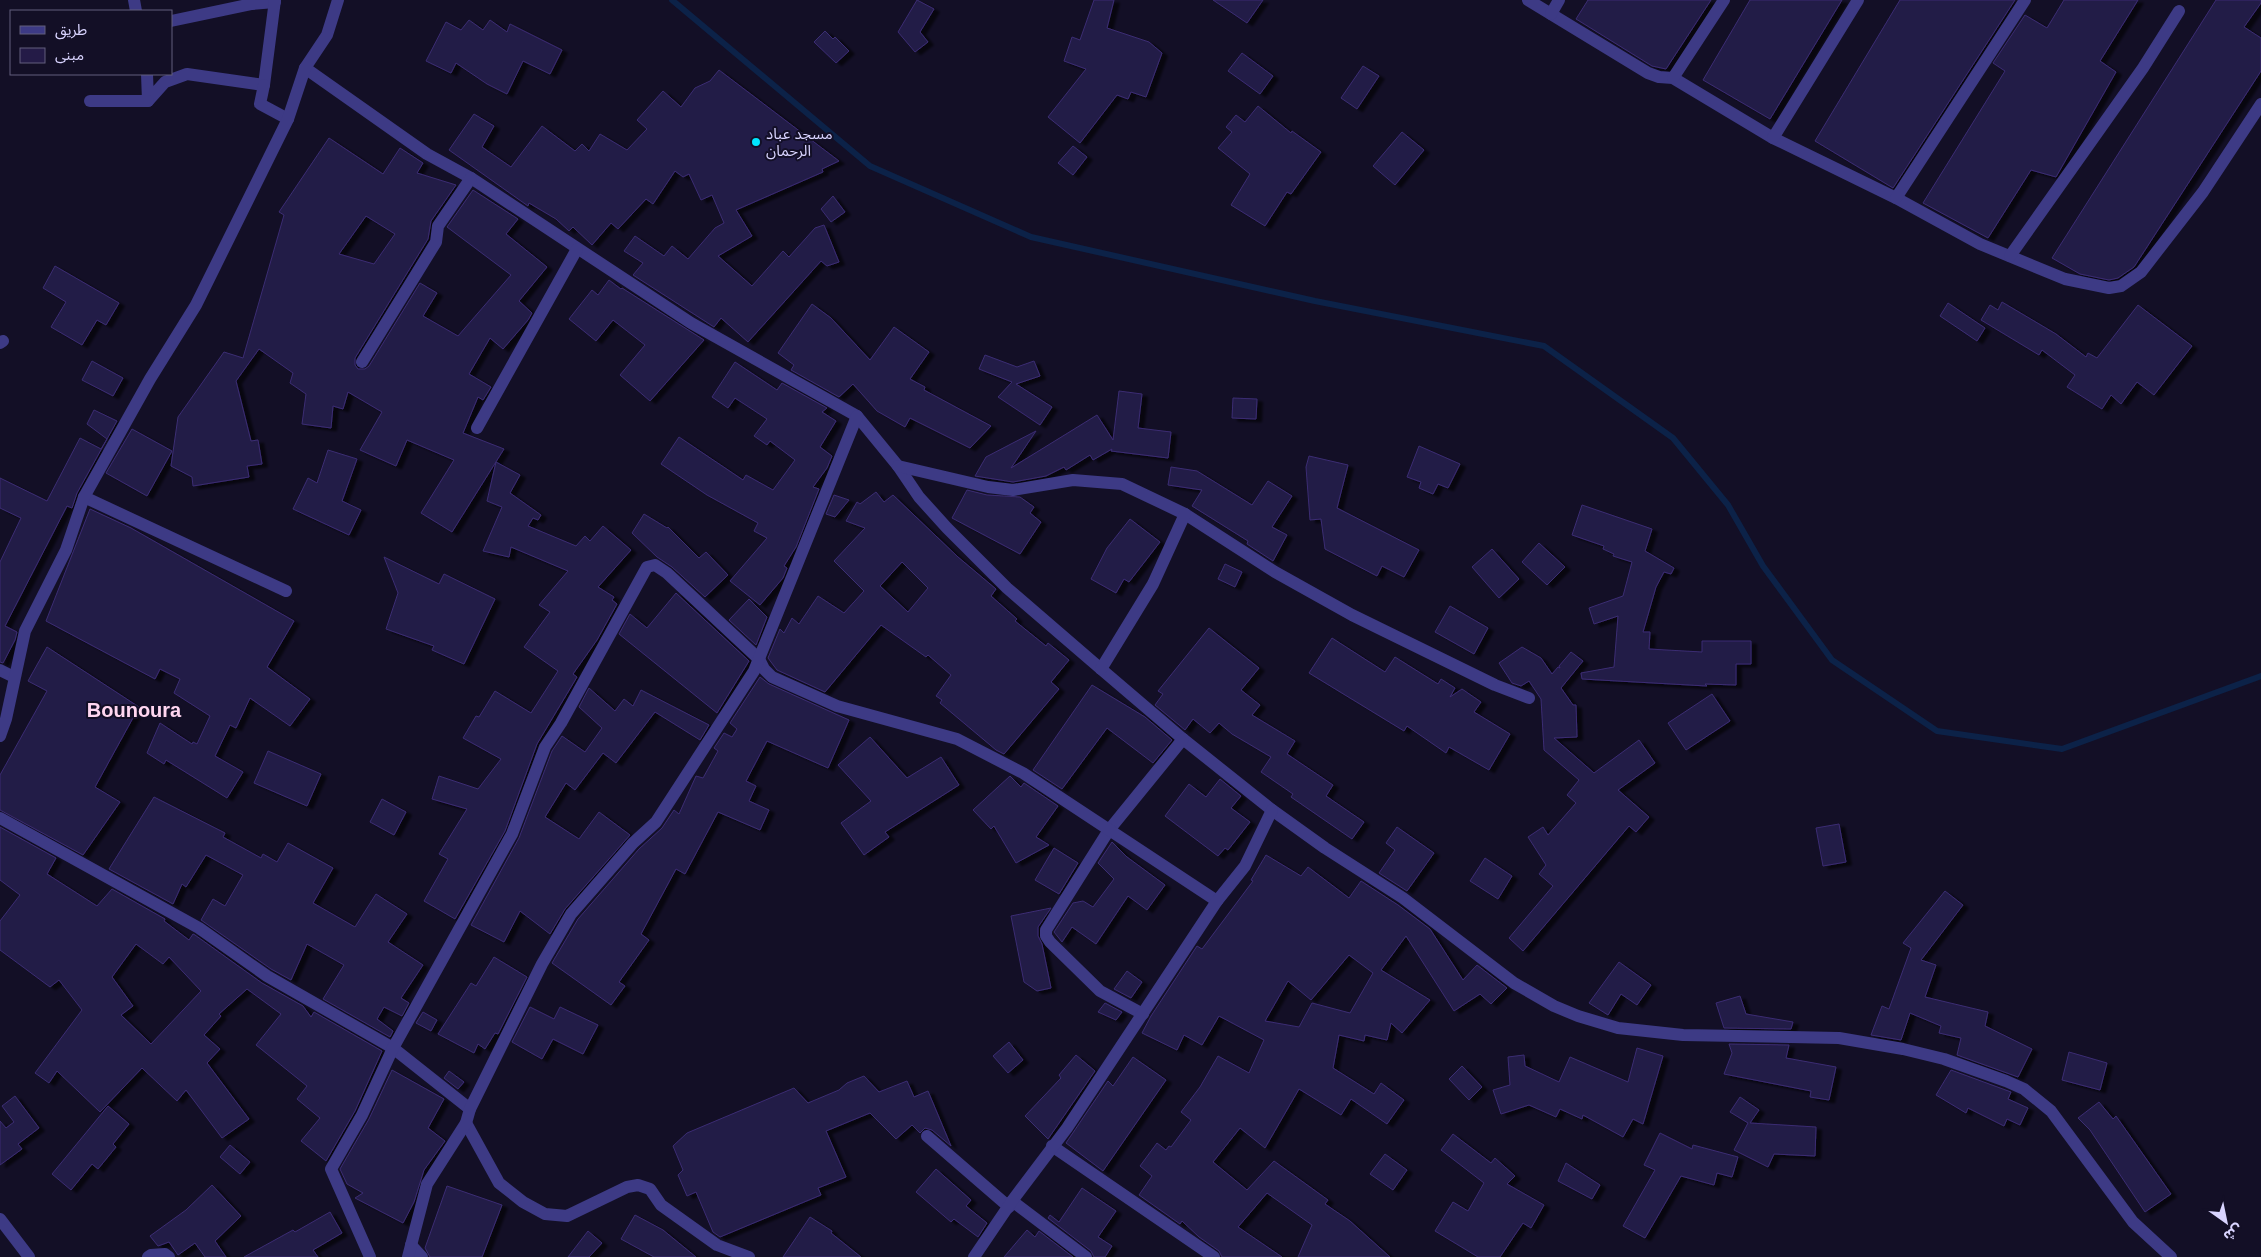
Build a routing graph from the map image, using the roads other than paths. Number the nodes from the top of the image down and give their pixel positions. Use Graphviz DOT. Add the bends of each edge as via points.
graph roads {
  1 [pos="338,0"];
  2 [pos="1528,0"];
  3 [pos="1559,0"];
  4 [pos="1724,0"];
  5 [pos="1858,0"];
  6 [pos="2025,0"];
  7 [pos="275,1"];
  8 [pos="2179,11"];
  9 [pos="1551,14"];
  10 [pos="172,21"];
  11 [pos="305,68"];
  12 [pos="147,75"];
  13 [pos="1673,78"];
  14 [pos="264,85"];
  15 [pos="90,100"];
  16 [pos="148,101"];
  17 [pos="2261,104"];
  18 [pos="288,119"];
  19 [pos="1773,138"];
  20 [pos="471,178"];
  21 [pos="1896,198"];
  22 [pos="576,248"];
  23 [pos="2010,256"];
  24 [pos="362,362"];
  25 [pos="857,416"];
  26 [pos="477,428"];
  27 [pos="898,466"];
  28 [pos="84,497"];
  29 [pos="1185,514"];
  30 [pos="286,590"];
  31 [pos="759,659"];
  32 [pos="1101,669"];
  33 [pos="0,670"];
  34 [pos="14,677"];
  35 [pos="1529,698"];
  36 [pos="0,736"];
  37 [pos="1183,739"];
  38 [pos="1272,810"];
  39 [pos="0,818"];
  40 [pos="1109,830"];
  41 [pos="1217,901"];
  42 [pos="1143,1014"];
  43 [pos="393,1048"];
  44 [pos="470,1109"];
  45 [pos="466,1123"];
  46 [pos="927,1136"];
  47 [pos="1052,1146"];
  48 [pos="1011,1204"];
  49 [pos="0,1218"];
  50 [pos="410,1251"];
  51 [pos="30,1257"];
  52 [pos="148,1257"];
  53 [pos="170,1257"];
  54 [pos="370,1257"];
  55 [pos="422,1257"];
  56 [pos="749,1257"];
  57 [pos="974,1257"];
  58 [pos="1086,1257"];
  59 [pos="1214,1257"];
  60 [pos="2171,1257"];
  1 -- 11 [label="street" via="327,35"];
  2 -- 9 [label="street"];
  3 -- 9 [label="street"];
  4 -- 13 [label="street"];
  5 -- 19 [label="street"];
  6 -- 21 [label="street"];
  7 -- 10 [label="street"];
  7 -- 14 [label="street"];
  8 -- 23 [label="street" via="2144,68"];
  9 -- 13 [label="street" via="1648,73"];
  11 -- 18 [label="street"];
  11 -- 20 [label="street" via="427,154"];
  12 -- 16 [label="street"];
  13 -- 19 [label="street"];
  14 -- 16 [label="street" via="187,74 165,82"];
  14 -- 18 [label="street" via="260,104"];
  15 -- 16 [label="street"];
  17 -- 23 [label="street" via="2203,192 2141,272 2122,286 2109,288 2065,279"];
  18 -- 28 [label="street" via="196,305"];
  19 -- 21 [label="street"];
  20 -- 22 [label="street"];
  20 -- 24 [label="street" via="438,226 436,242"];
  21 -- 23 [label="street" via="1980,244"];
  22 -- 25 [label="street" via="691,323"];
  22 -- 26 [label="street"];
  25 -- 27 [label="street"];
  25 -- 31 [label="street"];
  27 -- 29 [label="street" via="1013,490 1073,480 1122,484"];
  27 -- 32 [label="street" via="919,497 978,559"];
  28 -- 30 [label="street"];
  28 -- 34 [label="street" via="66,550 24,631"];
  29 -- 32 [label="street" via="1153,584"];
  29 -- 35 [label="street" via="1275,572 1352,615 1495,685"];
  31 -- 40 [label="street" via="772,677 837,706 957,739 1023,773"];
  31 -- 43 [label="street" via="667,572 655,566 647,567 545,747 512,834"];
  31 -- 44 [label="street" via="712,739 656,822 633,843 572,914 542,964"];
  32 -- 37 [label="street"];
  33 -- 34 [label="street"];
  34 -- 36 [label="street"];
  37 -- 38 [label="street"];
  37 -- 40 [label="street"];
  38 -- 41 [label="street" via="1245,866"];
  38 -- 60 [label="street" via="1404,898 1514,982 1578,1016 1618,1028 1683,1035 1839,1038 1903,1049 1986,1073 2024,1089 2051,1111 2134,1222"];
  39 -- 43 [label="street" via="199,928 267,976"];
  40 -- 41 [label="street"];
  40 -- 42 [label="street" via="1046,930 1046,936 1100,991"];
  41 -- 42 [label="street"];
  42 -- 47 [label="street"];
  43 -- 44 [label="street"];
  43 -- 54 [label="street" via="362,1115 331,1169"];
  44 -- 45 [label="street"];
  45 -- 50 [label="street" via="427,1184"];
  45 -- 56 [label="street" via="499,1183 545,1214 567,1216 627,1187 638,1185 650,1189 660,1204 717,1245"];
  46 -- 48 [label="street"];
  47 -- 48 [label="street"];
  47 -- 59 [label="street"];
  48 -- 57 [label="street"];
  48 -- 58 [label="street"];
  49 -- 51 [label="street"];
  50 -- 55 [label="street"];
  52 -- 53 [label="street" via="165,1254"];
}
